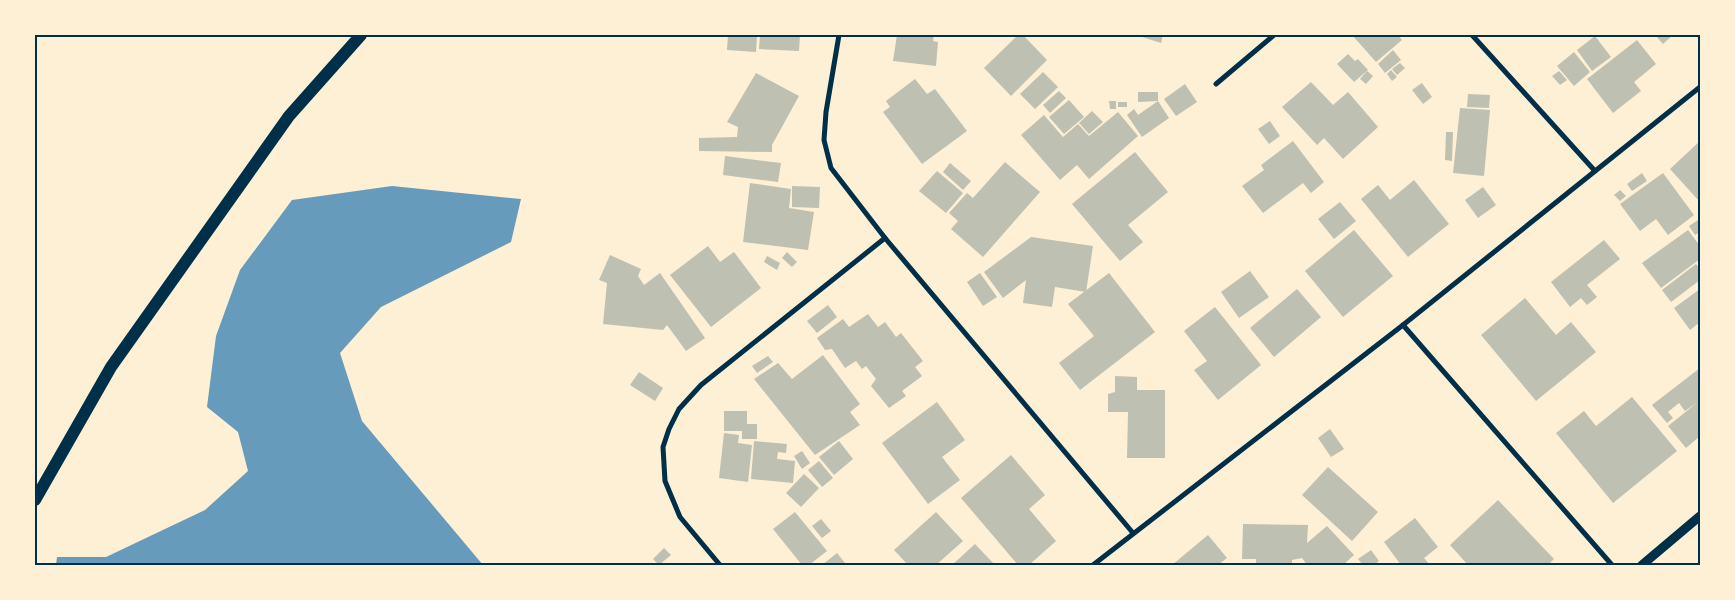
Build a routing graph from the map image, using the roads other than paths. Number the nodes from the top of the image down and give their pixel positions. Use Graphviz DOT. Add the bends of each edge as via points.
graph roads {
  1 [pos="361,35"];
  2 [pos="839,35"];
  3 [pos="1274,35"];
  4 [pos="1472,35"];
  5 [pos="1216,84"];
  6 [pos="1700,87"];
  7 [pos="1595,171"];
  8 [pos="885,238"];
  9 [pos="1403,325"];
  10 [pos="35,500"];
  11 [pos="1700,516"];
  12 [pos="1133,533"];
  13 [pos="720,565"];
  14 [pos="1093,565"];
  15 [pos="1612,565"];
  16 [pos="1642,565"];
  1 -- 10 [label="main road" via="290,116 111,367"];
  2 -- 8 [label="street" via="824,140 830,168"];
  3 -- 5 [label="street"];
  4 -- 7 [label="street"];
  6 -- 7 [label="street"];
  7 -- 9 [label="street"];
  8 -- 12 [label="street"];
  8 -- 13 [label="street" via="701,385 679,409 663,447 665,481 680,517"];
  9 -- 12 [label="street"];
  9 -- 15 [label="street"];
  11 -- 16 [label="street"];
  12 -- 14 [label="street"];
}
